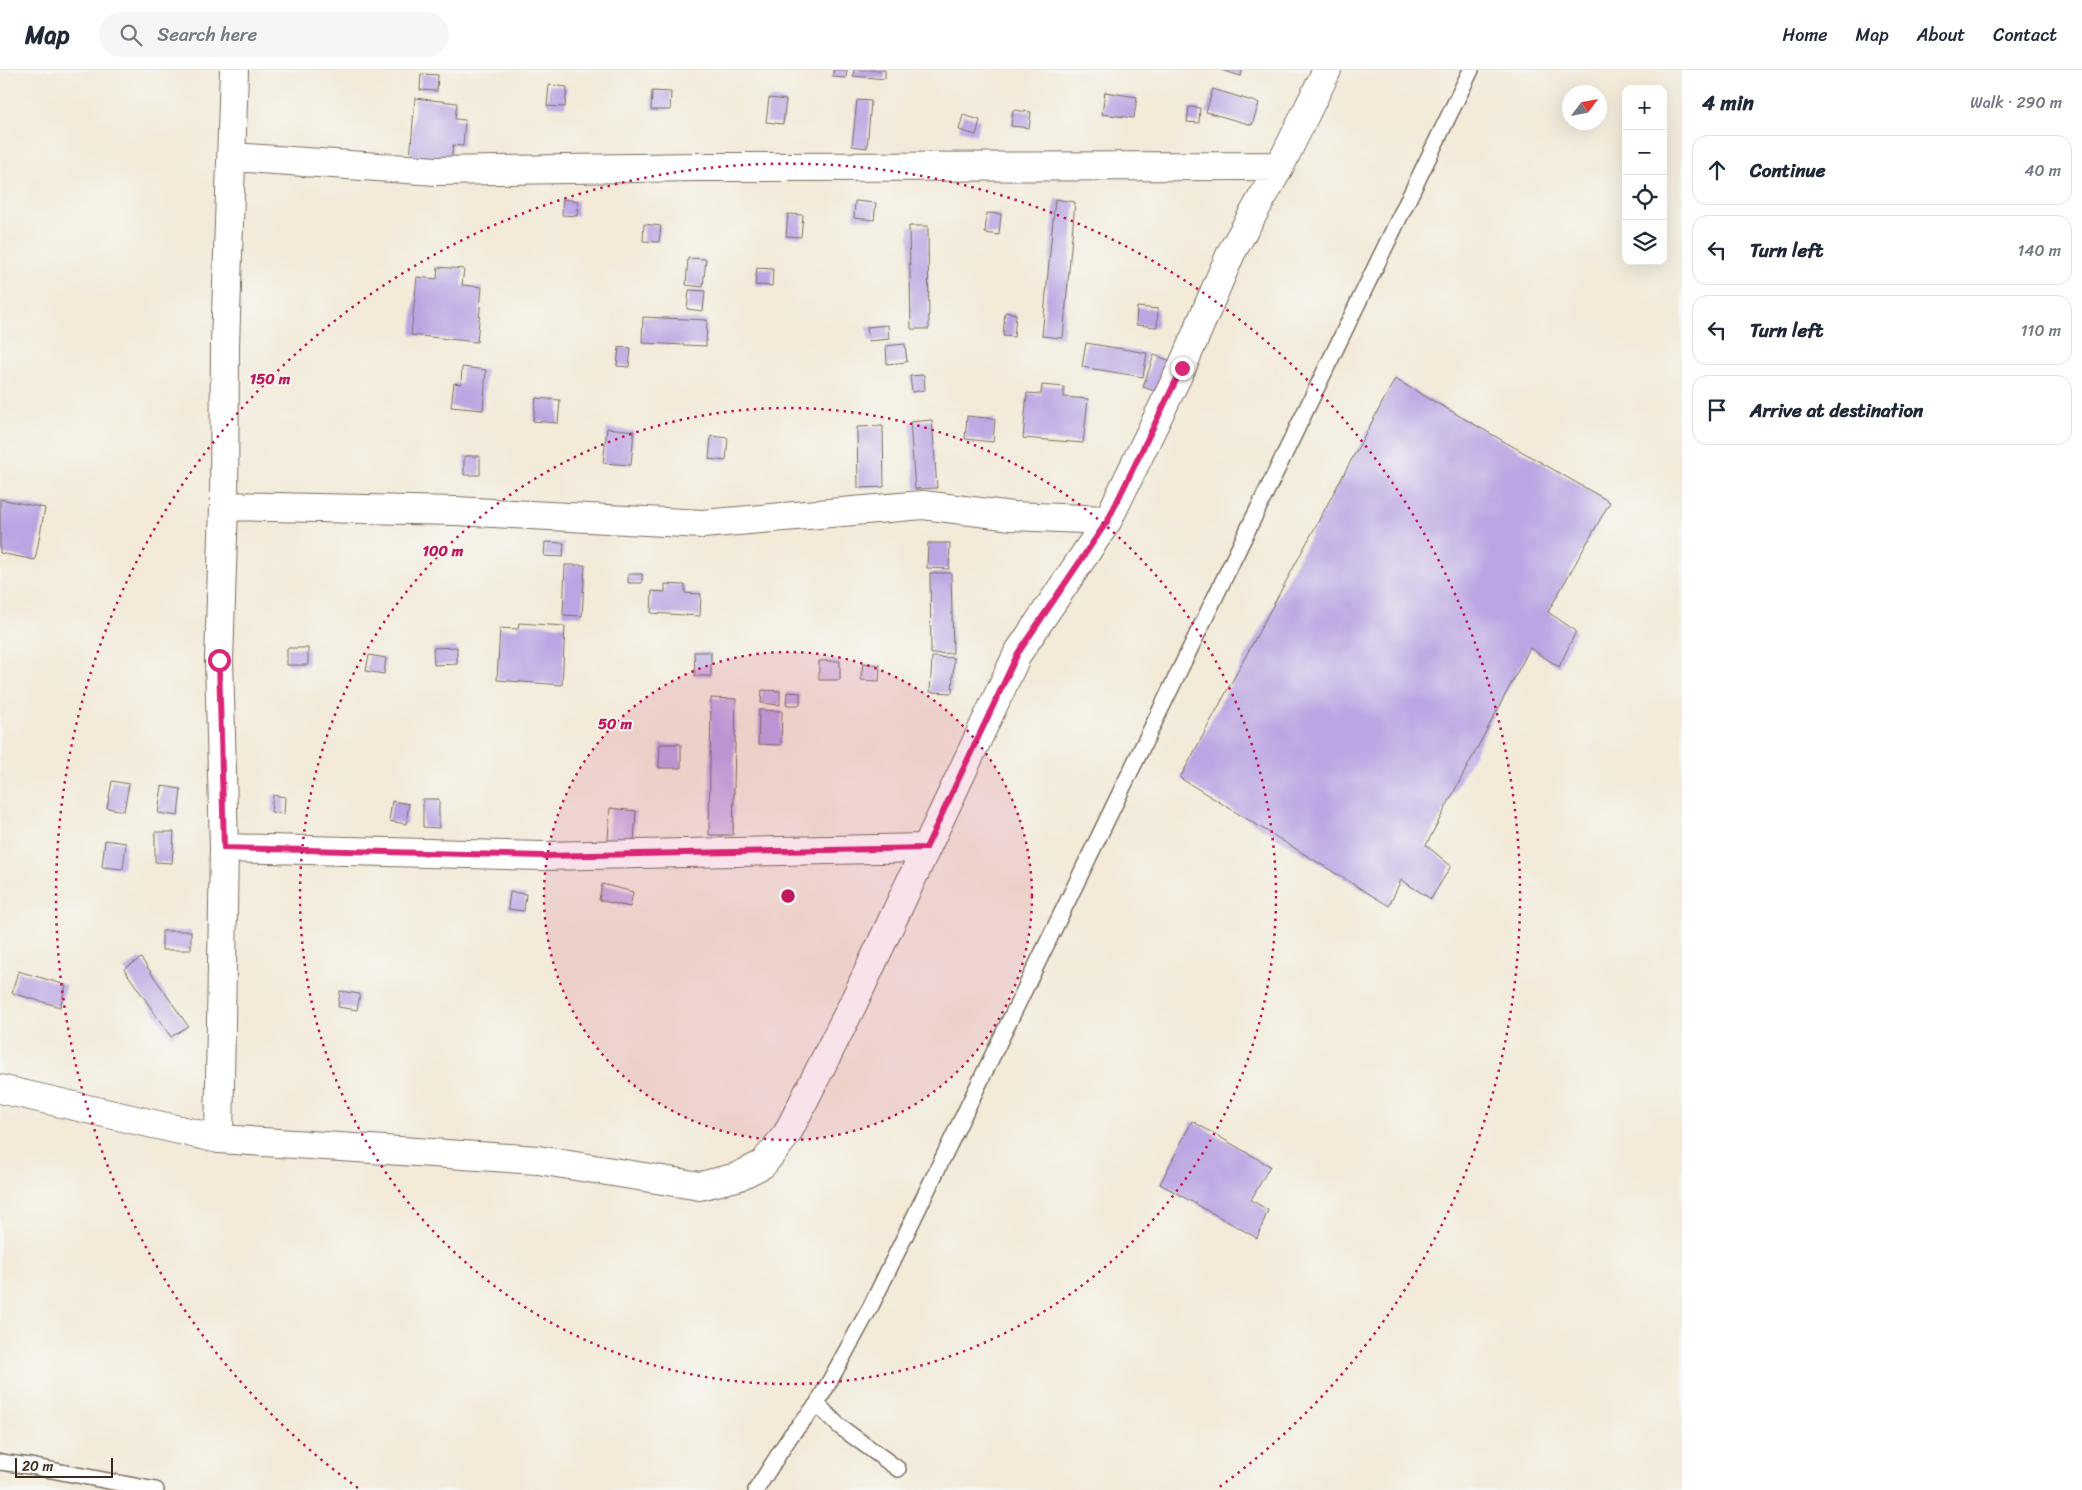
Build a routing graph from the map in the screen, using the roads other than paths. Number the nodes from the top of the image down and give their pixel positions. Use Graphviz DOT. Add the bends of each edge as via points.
graph roads {
  1 [pos="234,70"];
  2 [pos="1327,70"];
  3 [pos="1471,70"];
  4 [pos="232,157"];
  5 [pos="1280,166"];
  6 [pos="224,506"];
  7 [pos="1108,520"];
  8 [pos="224,848"];
  9 [pos="926,848"];
  10 [pos="0,1089"];
  11 [pos="219,1139"];
  12 [pos="817,1404"];
  13 [pos="0,1450"];
  14 [pos="0,1462"];
  15 [pos="30,1466"];
  16 [pos="898,1469"];
  17 [pos="156,1490"];
  18 [pos="756,1490"];
  1 -- 4 [label="street"];
  2 -- 5 [label="street"];
  3 -- 12 [label="lane" via="872,1306"];
  4 -- 5 [label="street" via="436,171"];
  4 -- 6 [label="street" via="225,346"];
  5 -- 7 [label="street" via="1231,253 1182,368"];
  6 -- 7 [label="street" via="456,511 703,524 923,505 1012,516"];
  6 -- 8 [label="street" via="219,660"];
  7 -- 9 [label="street" via="1018,653"];
  8 -- 9 [label="street" via="544,856"];
  8 -- 11 [label="street"];
  9 -- 11 [label="street" via="852,1006 787,1134 763,1164 737,1177 700,1186 538,1160"];
  10 -- 11 [label="street"];
  12 -- 16 [label="lane" via="839,1426"];
  12 -- 18 [label="lane" via="791,1434"];
  13 -- 15 [label="lane"];
  14 -- 15 [label="lane"];
  15 -- 17 [label="lane"];
}
